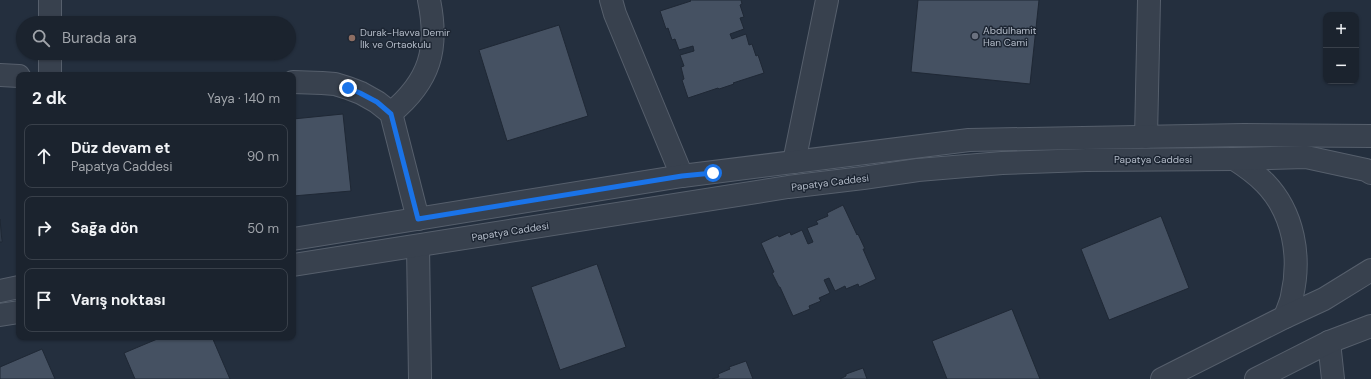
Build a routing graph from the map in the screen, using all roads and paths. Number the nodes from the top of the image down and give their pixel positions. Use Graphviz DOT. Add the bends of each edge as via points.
graph roads {
  1 [pos="50,0"];
  2 [pos="429,0"];
  3 [pos="611,0"];
  4 [pos="827,0"];
  5 [pos="1149,0"];
  6 [pos="50,16"];
  7 [pos="50,60"];
  8 [pos="50,72"];
  9 [pos="0,75"];
  10 [pos="16,76"];
  11 [pos="296,82"];
  12 [pos="391,114"];
  13 [pos="1370,136"];
  14 [pos="1146,137"];
  15 [pos="1234,159"];
  16 [pos="794,162"];
  17 [pos="1371,173"];
  18 [pos="682,176"];
  19 [pos="690,202"];
  20 [pos="418,219"];
  21 [pos="296,239"];
  22 [pos="418,246"];
  23 [pos="296,265"];
  24 [pos="1371,270"];
  25 [pos="16,287"];
  26 [pos="0,290"];
  27 [pos="16,312"];
  28 [pos="0,315"];
  29 [pos="1285,317"];
  30 [pos="1371,326"];
  31 [pos="1328,342"];
  32 [pos="420,379"];
  33 [pos="1162,379"];
  34 [pos="1256,379"];
  35 [pos="1333,379"];
  1 -- 6 [label="street"];
  2 -- 12 [label="street" via="434,30 429,60 415,90"];
  3 -- 18 [label="street"];
  4 -- 16 [label="street"];
  5 -- 14 [label="street"];
  7 -- 8 [label="street"];
  9 -- 10 [label="street"];
  11 -- 12 [label="street" via="322,83 348,88 377,102"];
  12 -- 20 [label="street"];
  13 -- 14 [label="street"];
  14 -- 16 [label="street" via="969,140"];
  15 -- 17 [label="street, Papatya Caddesi" via="1306,157"];
  15 -- 19 [label="street, Papatya Caddesi" via="1086,160 979,165 788,186"];
  15 -- 29 [label="street" via="1266,184 1288,219 1294,239 1296,278"];
  16 -- 18 [label="street"];
  18 -- 19 [label="street"];
  18 -- 20 [label="street"];
  19 -- 22 [label="street, Papatya Caddesi"];
  20 -- 21 [label="street"];
  20 -- 22 [label="street"];
  22 -- 23 [label="street, Papatya Caddesi"];
  22 -- 32 [label="street"];
  24 -- 29 [label="street" via="1324,299"];
  25 -- 26 [label="street"];
  27 -- 28 [label="street"];
  29 -- 33 [label="street"];
  30 -- 31 [label="street"];
  31 -- 34 [label="street"];
  31 -- 35 [label="street"];
}
